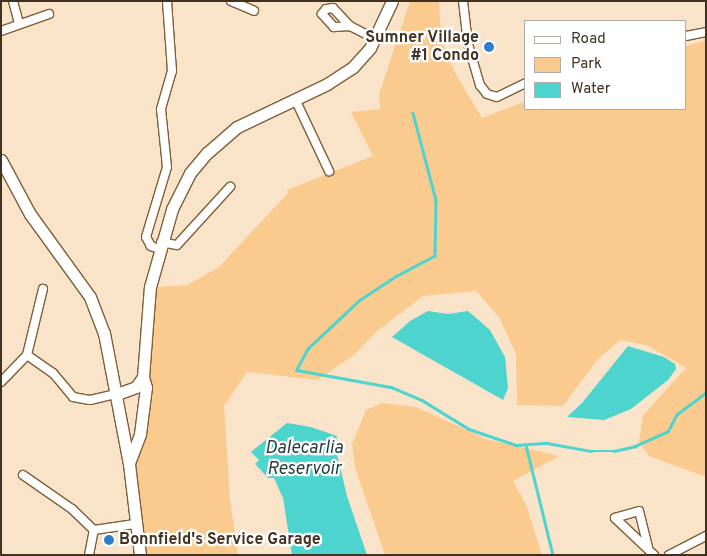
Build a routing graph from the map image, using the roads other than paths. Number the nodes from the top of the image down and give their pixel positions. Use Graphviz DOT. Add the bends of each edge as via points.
graph roads {
  1 [pos="14,1"];
  2 [pos="167,1"];
  3 [pos="230,1"];
  4 [pos="392,1"];
  5 [pos="463,1"];
  6 [pos="254,11"];
  7 [pos="49,14"];
  8 [pos="19,24"];
  9 [pos="350,26"];
  10 [pos="1,31"];
  11 [pos="706,32"];
  12 [pos="687,36"];
  13 [pos="375,39"];
  14 [pos="524,83"];
  15 [pos="296,99"];
  16 [pos="1,160"];
  17 [pos="330,171"];
  18 [pos="230,187"];
  19 [pos="160,245"];
  20 [pos="43,289"];
  21 [pos="27,355"];
  22 [pos="143,377"];
  23 [pos="1,382"];
  24 [pos="117,394"];
  25 [pos="128,464"];
  26 [pos="23,475"];
  27 [pos="135,524"];
  28 [pos="94,530"];
  29 [pos="706,536"];
  30 [pos="648,547"];
  31 [pos="89,555"];
  32 [pos="140,555"];
  33 [pos="654,555"];
  34 [pos="669,555"];
  1 -- 8 [label="street"];
  2 -- 19 [label="street" via="172,71 161,109 167,167 146,237 151,246"];
  3 -- 6 [label="street"];
  4 -- 13 [label="main road"];
  5 -- 14 [label="street" via="468,44 480,85 487,94 497,97"];
  7 -- 8 [label="street"];
  8 -- 10 [label="street"];
  9 -- 13 [label="street"];
  11 -- 12 [label="street"];
  13 -- 15 [label="main road" via="354,67"];
  15 -- 17 [label="street"];
  15 -- 19 [label="main road" via="256,116 207,153 177,196"];
  16 -- 24 [label="main road" via="30,214 90,296 104,333"];
  18 -- 19 [label="street" via="177,245"];
  19 -- 22 [label="main road" via="147,302"];
  20 -- 21 [label="street"];
  21 -- 23 [label="street"];
  21 -- 24 [label="street" via="53,372 79,400"];
  22 -- 24 [label="main road" via="136,387"];
  22 -- 25 [label="main road" via="146,387 140,434"];
  24 -- 25 [label="main road"];
  25 -- 27 [label="main road"];
  26 -- 28 [label="street" via="72,509"];
  27 -- 28 [label="street"];
  27 -- 32 [label="main road"];
  28 -- 31 [label="street"];
  29 -- 34 [label="street"];
  30 -- 30 [label="street" via="634,538 615,518 639,511"];
  30 -- 33 [label="street"];
}
